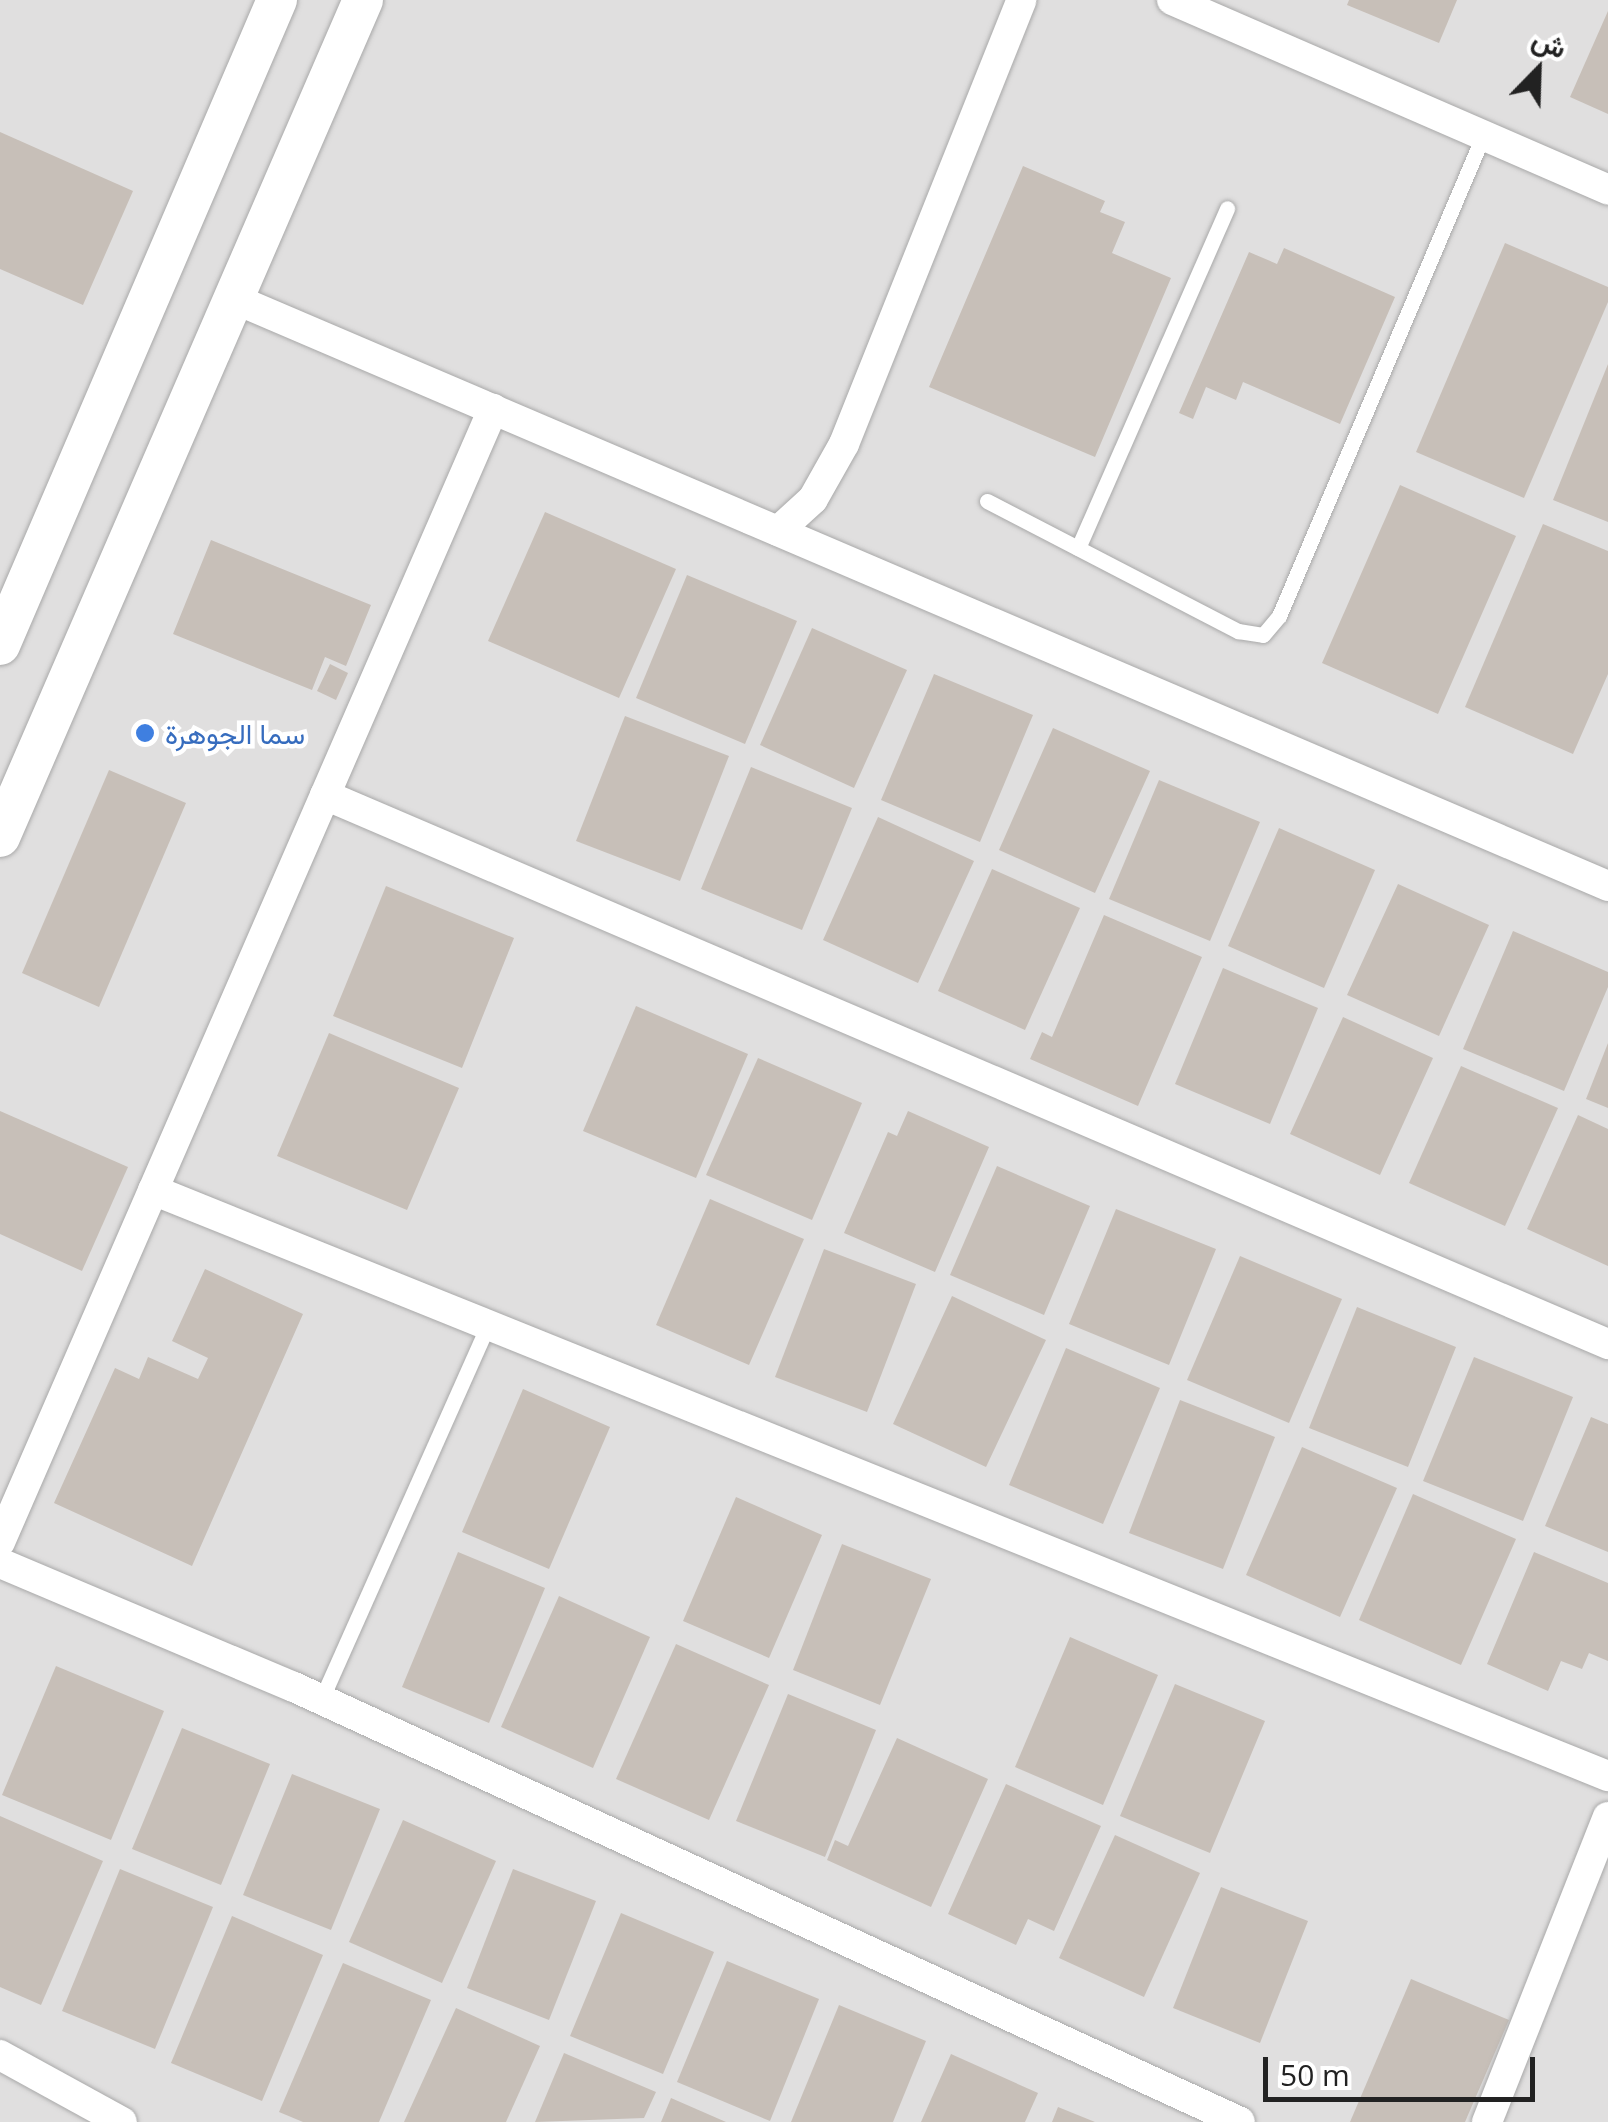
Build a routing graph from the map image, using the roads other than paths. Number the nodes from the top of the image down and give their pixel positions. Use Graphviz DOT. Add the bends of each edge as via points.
graph roads {
  1 [pos="277,0"];
  2 [pos="363,0"];
  3 [pos="1022,0"];
  4 [pos="1172,0"];
  5 [pos="1483,136"];
  6 [pos="1608,190"];
  7 [pos="1228,208"];
  8 [pos="237,300"];
  9 [pos="493,409"];
  10 [pos="986,501"];
  11 [pos="778,531"];
  12 [pos="1078,548"];
  13 [pos="0,645"];
  14 [pos="325,795"];
  15 [pos="0,837"];
  16 [pos="1608,886"];
  17 [pos="153,1190"];
  18 [pos="488,1324"];
  19 [pos="1608,1344"];
  20 [pos="0,1542"];
  21 [pos="0,1563"];
  22 [pos="321,1700"];
  23 [pos="1608,1776"];
  24 [pos="1608,1817"];
  25 [pos="0,2055"];
  26 [pos="122,2122"];
  27 [pos="1240,2122"];
  28 [pos="1487,2122"];
  1 -- 13 [label="street"];
  2 -- 8 [label="street"];
  3 -- 11 [label="street" via="844,444 812,499"];
  4 -- 5 [label="street"];
  5 -- 6 [label="street"];
  5 -- 12 [label="lane" via="1279,616 1263,636 1238,632"];
  7 -- 12 [label="lane"];
  8 -- 9 [label="street"];
  8 -- 15 [label="street"];
  9 -- 11 [label="street"];
  9 -- 14 [label="street"];
  10 -- 12 [label="lane"];
  11 -- 16 [label="street"];
  14 -- 17 [label="street"];
  14 -- 19 [label="street"];
  17 -- 18 [label="street"];
  17 -- 20 [label="street"];
  18 -- 22 [label="lane"];
  18 -- 23 [label="street"];
  21 -- 22 [label="street"];
  22 -- 27 [label="street"];
  24 -- 28 [label="street"];
  25 -- 26 [label="street"];
}
